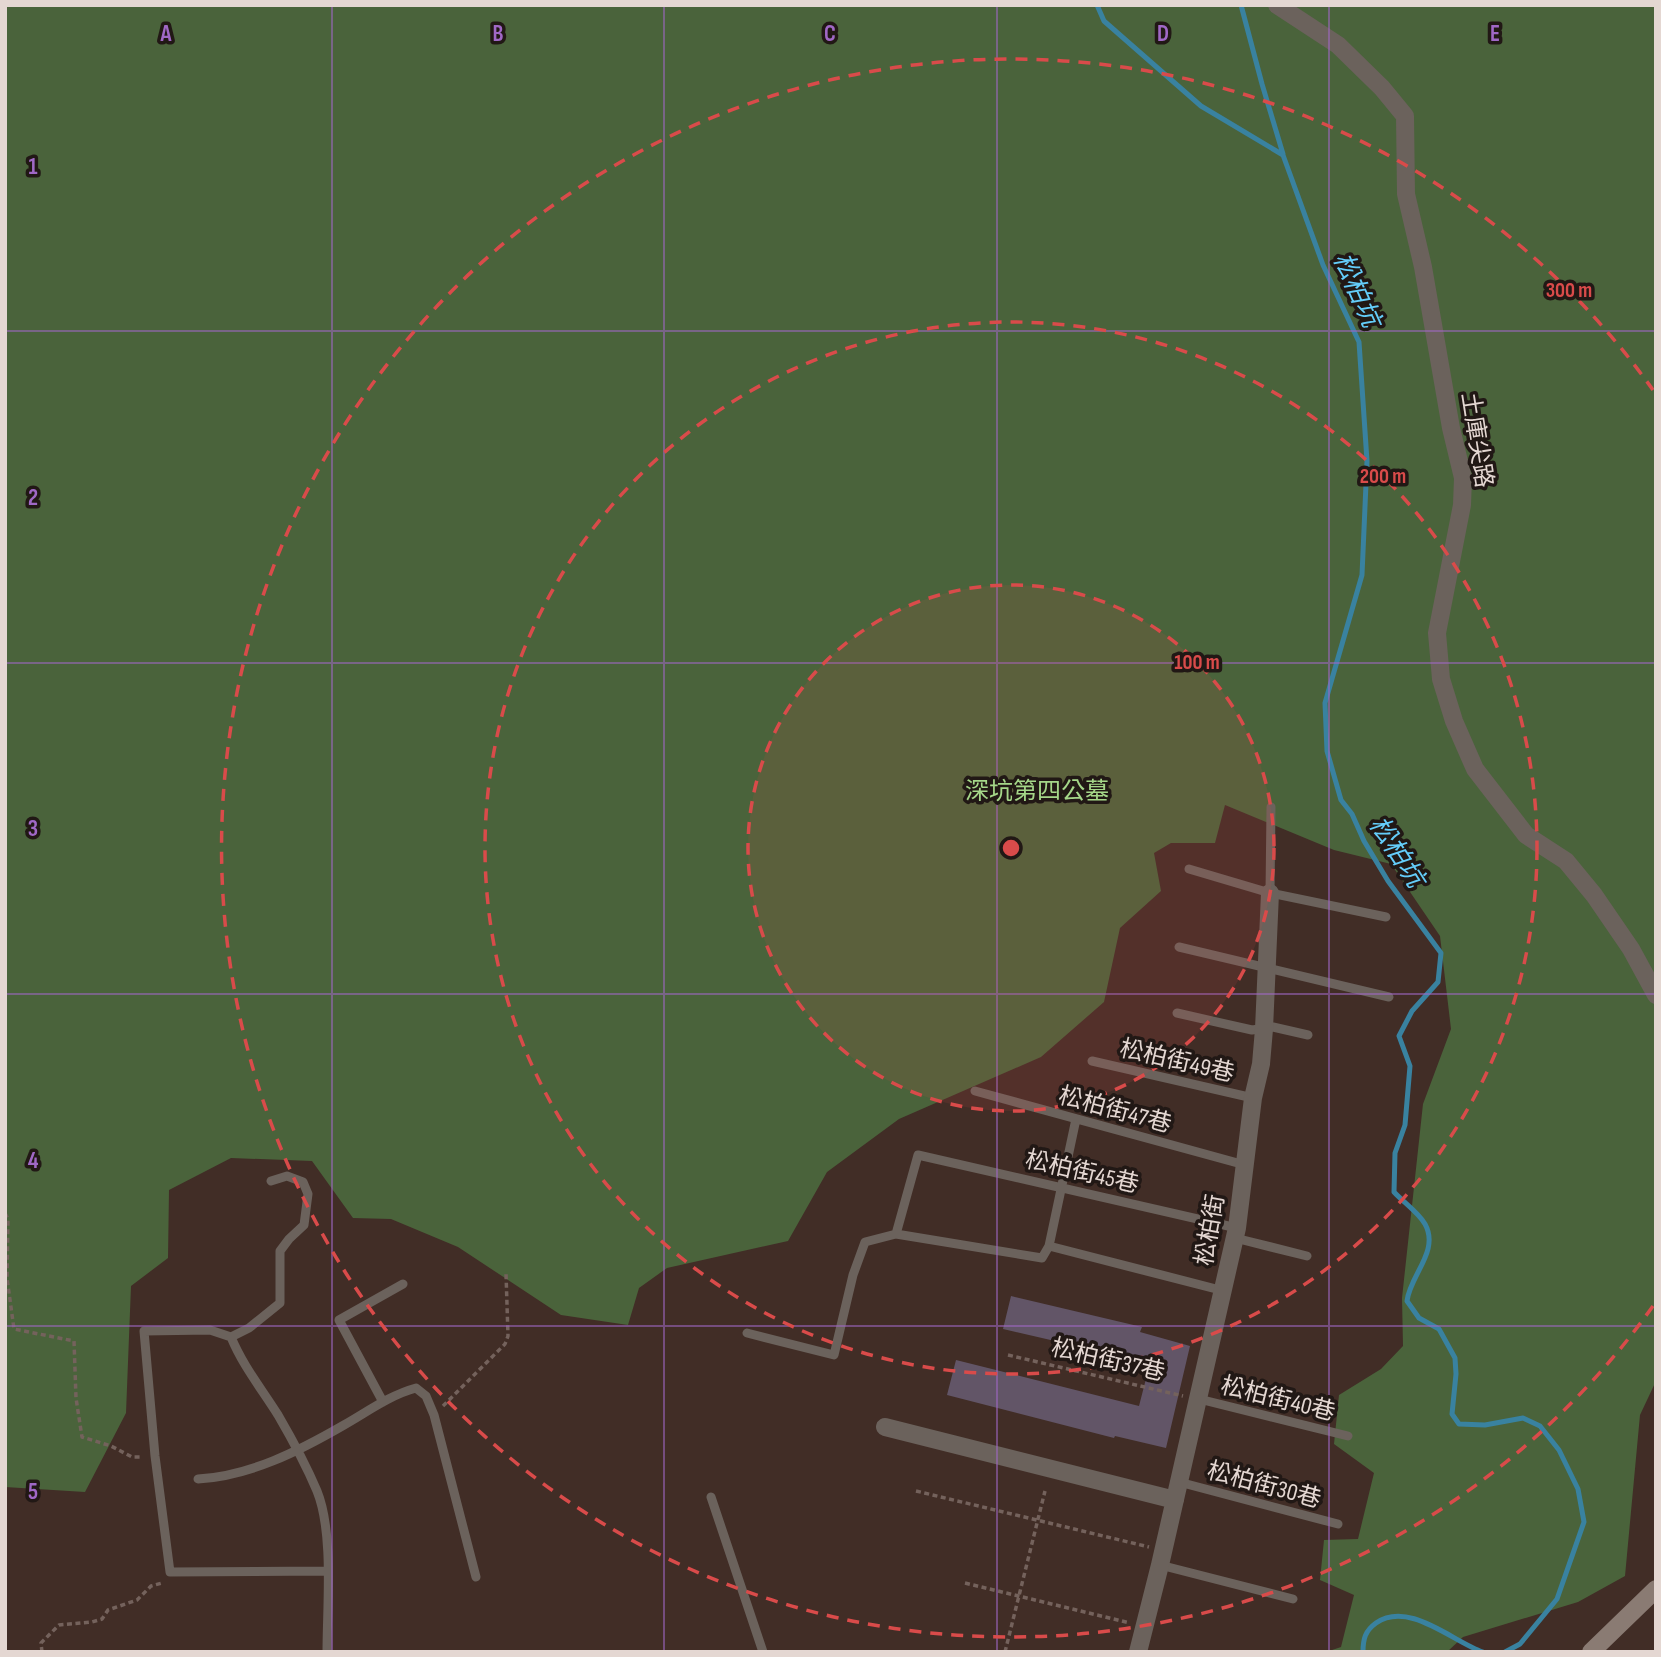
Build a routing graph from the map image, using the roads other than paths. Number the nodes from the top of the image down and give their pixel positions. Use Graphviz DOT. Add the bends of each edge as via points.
graph roads {
  1 [pos="1277,5"];
  2 [pos="1271,807"];
  3 [pos="1189,869"];
  4 [pos="1270,894"];
  5 [pos="1386,917"];
  6 [pos="1179,947"];
  7 [pos="1268,969"];
  8 [pos="1656,995"];
  9 [pos="1389,997"];
  10 [pos="1177,1013"];
  11 [pos="1264,1029"];
  12 [pos="1308,1035"];
  13 [pos="1092,1061"];
  14 [pos="975,1091"];
  15 [pos="1253,1098"];
  16 [pos="1076,1119"];
  17 [pos="1245,1165"];
  18 [pos="271,1181"];
  19 [pos="1062,1187"];
  20 [pos="1236,1233"];
  21 [pos="896,1234"];
  22 [pos="1049,1246"];
  23 [pos="1307,1256"];
  24 [pos="403,1284"];
  25 [pos="1224,1291"];
  26 [pos="747,1333"];
  27 [pos="231,1337"];
  28 [pos="1199,1399"];
  29 [pos="383,1402"];
  30 [pos="885,1427"];
  31 [pos="1348,1436"];
  32 [pos="298,1451"];
  33 [pos="198,1479"];
  34 [pos="1179,1482"];
  35 [pos="711,1497"];
  36 [pos="1175,1500"];
  37 [pos="1338,1524"];
  38 [pos="1162,1558"];
  39 [pos="327,1571"];
  40 [pos="476,1577"];
  41 [pos="1656,1589"];
  42 [pos="1293,1599"];
  43 [pos="327,1652"];
  44 [pos="763,1652"];
  45 [pos="1138,1652"];
  46 [pos="1591,1652"];
  1 -- 8 [label="street, 土庫尖路" via="1338,45 1405,116 1406,194 1463,478 1437,633 1441,680 1454,721 1475,769 1526,835 1566,861 1594,895"];
  2 -- 4 [label="lane, 松柏街"];
  3 -- 4 [label="lane"];
  4 -- 5 [label="lane"];
  4 -- 7 [label="street, 松柏街"];
  6 -- 7 [label="lane"];
  7 -- 9 [label="lane"];
  7 -- 11 [label="street, 松柏街"];
  10 -- 11 [label="lane"];
  11 -- 12 [label="lane"];
  11 -- 15 [label="street, 松柏街"];
  13 -- 15 [label="lane, 松柏街49巷"];
  14 -- 16 [label="lane, 松柏街47巷"];
  15 -- 17 [label="street, 松柏街"];
  16 -- 17 [label="lane, 松柏街47巷"];
  16 -- 19 [label="lane"];
  17 -- 20 [label="street, 松柏街"];
  18 -- 27 [label="lane" via="287,1176 303,1182 308,1194 304,1225 280,1251 280,1303"];
  19 -- 20 [label="lane, 松柏街45巷"];
  19 -- 21 [label="lane, 松柏街45巷" via="918,1155"];
  19 -- 22 [label="lane"];
  20 -- 23 [label="lane, 松柏街45巷"];
  20 -- 25 [label="street, 松柏街"];
  21 -- 22 [label="lane" via="1042,1258"];
  21 -- 26 [label="lane" via="865,1242 834,1355"];
  22 -- 25 [label="lane"];
  24 -- 29 [label="lane" via="338,1320"];
  25 -- 28 [label="street, 松柏街"];
  27 -- 32 [label="lane" via="241,1361"];
  27 -- 39 [label="lane" via="210,1330 144,1331 170,1572"];
  28 -- 31 [label="lane, 松柏街40巷"];
  28 -- 34 [label="street, 松柏街"];
  29 -- 32 [label="lane"];
  29 -- 40 [label="lane" via="416,1388 426,1396"];
  30 -- 36 [label="street"];
  32 -- 33 [label="lane" via="221,1478"];
  32 -- 39 [label="lane" via="318,1494"];
  34 -- 36 [label="street, 松柏街"];
  34 -- 37 [label="lane, 松柏街30巷"];
  35 -- 44 [label="lane"];
  36 -- 38 [label="street, 松柏街"];
  38 -- 42 [label="lane"];
  38 -- 45 [label="street, 松柏街"];
  39 -- 43 [label="lane"];
  41 -- 46 [label="main road"];
}
